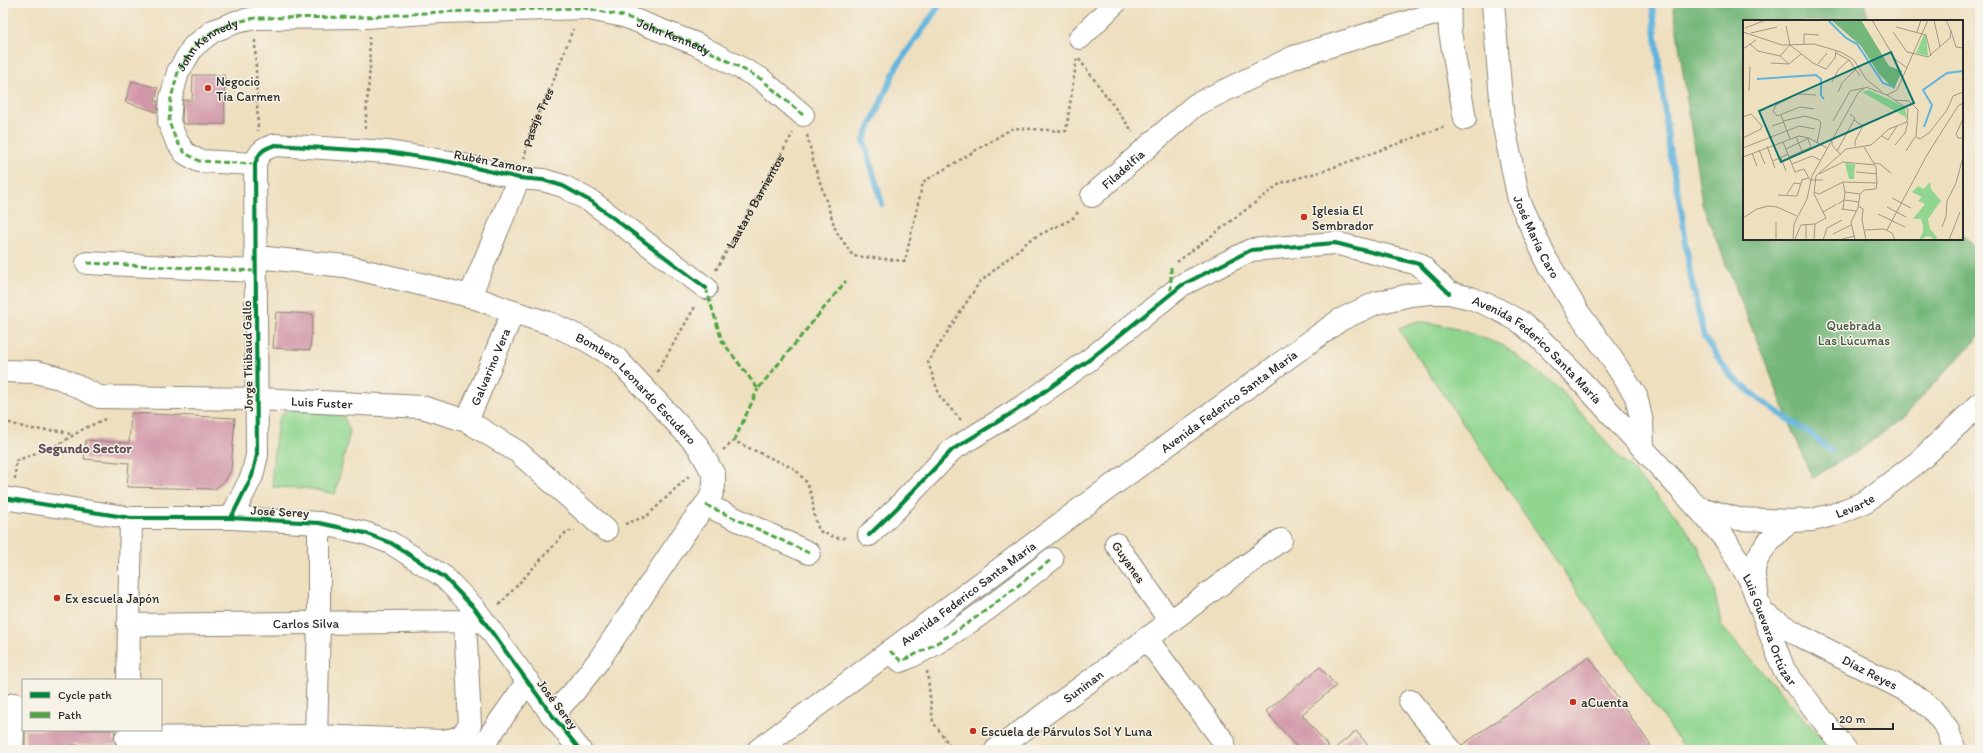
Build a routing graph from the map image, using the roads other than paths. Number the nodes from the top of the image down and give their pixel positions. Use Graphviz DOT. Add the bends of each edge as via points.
graph roads {
  1 [pos="1115,3"];
  2 [pos="1493,3"];
  3 [pos="1450,6"];
  4 [pos="1078,47"];
  5 [pos="803,115"];
  6 [pos="1465,119"];
  7 [pos="259,156"];
  8 [pos="519,178"];
  9 [pos="1092,196"];
  10 [pos="87,263"];
  11 [pos="256,264"];
  12 [pos="706,288"];
  13 [pos="1449,293"];
  14 [pos="470,296"];
  15 [pos="513,312"];
  16 [pos="3,371"];
  17 [pos="258,399"];
  18 [pos="1980,404"];
  19 [pos="467,420"];
  20 [pos="1643,447"];
  21 [pos="9,499"];
  22 [pos="706,505"];
  23 [pos="1697,507"];
  24 [pos="131,518"];
  25 [pos="231,518"];
  26 [pos="1790,521"];
  27 [pos="320,523"];
  28 [pos="606,530"];
  29 [pos="869,535"];
  30 [pos="1281,540"];
  31 [pos="1116,544"];
  32 [pos="809,554"];
  33 [pos="1052,559"];
  34 [pos="1760,604"];
  35 [pos="475,621"];
  36 [pos="1170,621"];
  37 [pos="319,623"];
  38 [pos="128,625"];
  39 [pos="1146,638"];
  40 [pos="890,652"];
  41 [pos="128,679"];
  42 [pos="528,681"];
  43 [pos="1410,701"];
  44 [pos="13,704"];
  45 [pos="552,715"];
  46 [pos="316,736"];
  47 [pos="126,739"];
  48 [pos="412,744"];
  49 [pos="764,748"];
  50 [pos="12,750"];
  51 [pos="476,750"];
  52 [pos="580,750"];
  53 [pos="996,750"];
  54 [pos="1224,750"];
  55 [pos="1451,750"];
  56 [pos="1846,750"];
  57 [pos="1955,750"];
  1 -- 4 [label="street"];
  2 -- 20 [label="street, José María Caro" via="1503,122 1519,200 1546,259 1578,312 1636,396 1642,422"];
  3 -- 6 [label="street" via="1450,32"];
  3 -- 9 [label="street, Filadelfia" via="1294,57 1195,105"];
  5 -- 7 [label="street, John Kennedy" via="761,79 696,44 624,16 584,8 366,17 255,18 236,22 213,32 193,47 178,72 171,98 169,122 176,140 185,153 199,161"];
  7 -- 8 [label="street, Rubén Zamora" via="275,145 363,150 450,162"];
  7 -- 11 [label="street, Jorge Thibaud Gallo"];
  8 -- 12 [label="street, Rubén Zamora" via="543,180 563,186 592,202"];
  8 -- 14 [label="street"];
  10 -- 11 [label="street, Bombero Leonardo Escudero"];
  11 -- 14 [label="street, Bombero Leonardo Escudero" via="344,266"];
  11 -- 17 [label="street, Jorge Thibaud Gallo"];
  13 -- 20 [label="street, Avenida Federico Santa María" via="1471,298 1519,321 1561,360"];
  13 -- 29 [label="street" via="1420,264 1335,243 1251,250 1182,285 1089,360 1028,403 952,450"];
  13 -- 40 [label="street, Avenida Federico Santa María" via="1410,295 1376,303 1340,320 1088,503"];
  14 -- 15 [label="street, Bombero Leonardo Escudero"];
  15 -- 19 [label="street, Galvarino Vera"];
  15 -- 22 [label="street, Bombero Leonardo Escudero" via="552,324 616,358 698,446 708,462 714,475 714,486"];
  16 -- 17 [label="street, Luis Fuster" via="36,372 60,378 99,396"];
  17 -- 19 [label="street, Luis Fuster" via="422,408"];
  17 -- 25 [label="street, Jorge Thibaud Gallo" via="257,455 252,476"];
  18 -- 26 [label="street, Levarte" via="1918,462 1865,502 1833,515 1812,520"];
  19 -- 28 [label="street, Luis Fuster" via="518,452"];
  20 -- 23 [label="street, Avenida Federico Santa María"];
  21 -- 24 [label="street, José Serey"];
  22 -- 32 [label="street"];
  22 -- 45 [label="street, Bombero Leonardo Escudero" via="599,660"];
  23 -- 26 [label="street, Levarte" via="1738,519"];
  23 -- 34 [label="street, Luis Guevara Ortúzar" via="1725,539 1750,580"];
  24 -- 25 [label="street, José Serey"];
  24 -- 38 [label="street"];
  25 -- 27 [label="street, José Serey"];
  26 -- 34 [label="street" via="1768,542 1754,571"];
  27 -- 35 [label="street, José Serey" via="365,532 391,542 444,577"];
  27 -- 37 [label="street"];
  30 -- 36 [label="street, Suninan"];
  31 -- 36 [label="street, Guyanes"];
  33 -- 40 [label="street" via="969,622 925,650 901,661"];
  34 -- 56 [label="street, Luis Guevara Ortúzar" via="1784,670"];
  34 -- 57 [label="street, Díaz Reyes" via="1800,636 1913,694 1932,709 1947,728"];
  35 -- 37 [label="street, Carlos Silva"];
  35 -- 42 [label="street, José Serey"];
  35 -- 48 [label="street" via="470,725 463,736 454,739"];
  36 -- 39 [label="street, Suninan"];
  37 -- 38 [label="street, Carlos Silva"];
  37 -- 46 [label="street"];
  38 -- 41 [label="street"];
  39 -- 53 [label="street, Suninan"];
  39 -- 54 [label="street" via="1224,742"];
  40 -- 49 [label="street, Avenida Federico Santa María"];
  42 -- 45 [label="street, José Serey"];
  42 -- 51 [label="street" via="488,738"];
  43 -- 55 [label="street"];
  44 -- 50 [label="street"];
  45 -- 52 [label="street, José Serey"];
  46 -- 47 [label="street"];
  46 -- 48 [label="street"];
}
